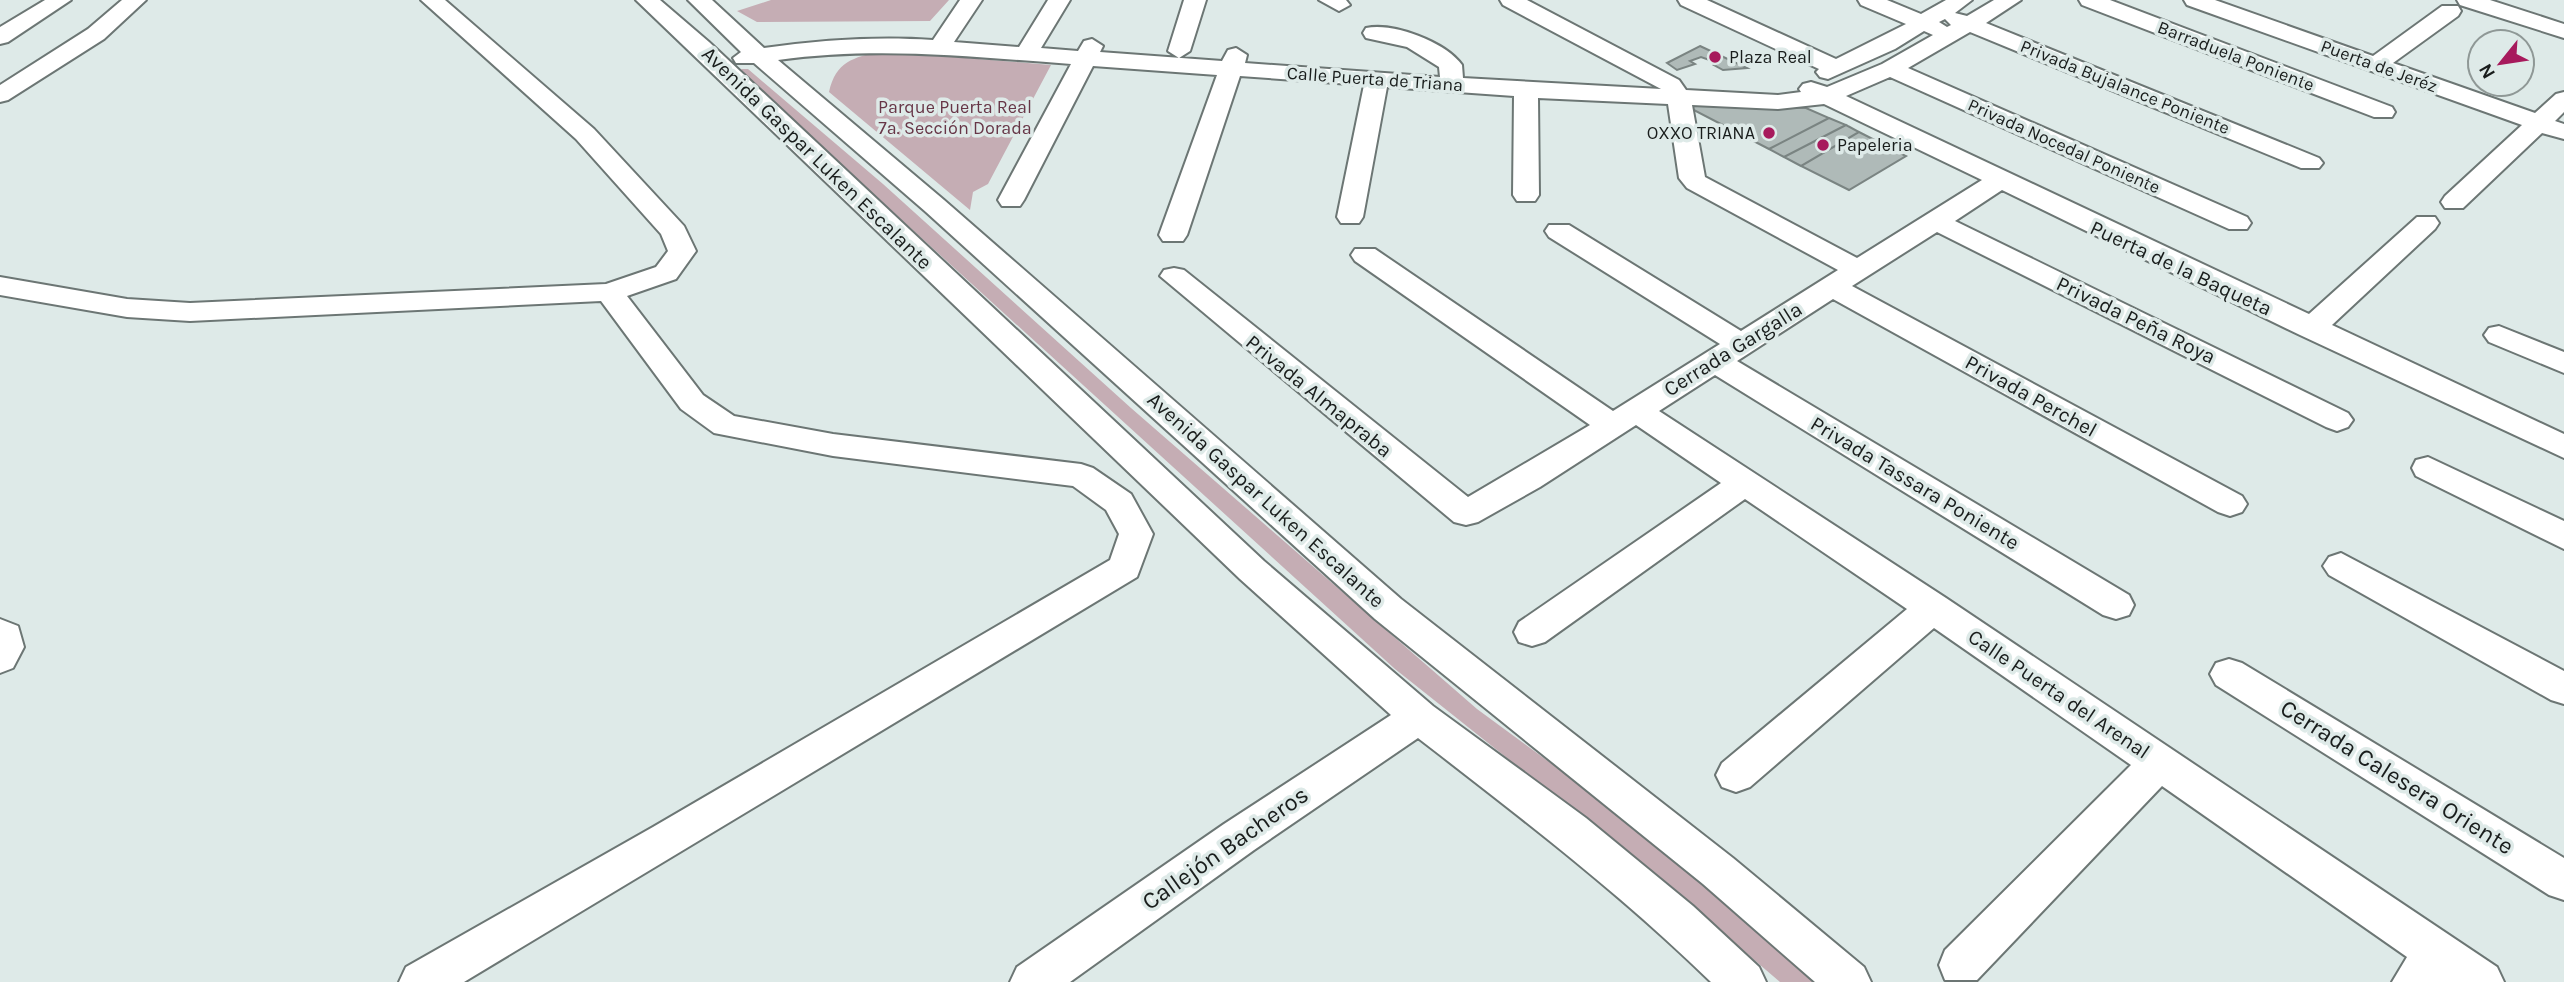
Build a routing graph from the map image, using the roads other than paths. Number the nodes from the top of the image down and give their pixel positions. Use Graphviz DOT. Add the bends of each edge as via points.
graph roads {
  1 [pos="60,0"];
  2 [pos="135,0"];
  3 [pos="432,0"];
  4 [pos="647,0"];
  5 [pos="699,0"];
  6 [pos="971,0"];
  7 [pos="1059,0"];
  8 [pos="1195,0"];
  9 [pos="1511,0"];
  10 [pos="1689,0"];
  11 [pos="1869,0"];
  12 [pos="1961,0"];
  13 [pos="2010,0"];
  14 [pos="2090,0"];
  15 [pos="2195,0"];
  16 [pos="2511,0"];
  17 [pos="2459,5"];
  18 [pos="2235,6"];
  19 [pos="2564,17"];
  20 [pos="1930,19"];
  21 [pos="1962,29"];
  22 [pos="2564,31"];
  23 [pos="1374,33"];
  24 [pos="0,37"];
  25 [pos="829,38"];
  26 [pos="943,41"];
  27 [pos="865,44"];
  28 [pos="750,47"];
  29 [pos="1029,48"];
  30 [pos="1179,51"];
  31 [pos="1088,53"];
  32 [pos="709,55"];
  33 [pos="1234,62"];
  34 [pos="2376,65"];
  35 [pos="1836,68"];
  36 [pos="1890,69"];
  37 [pos="1377,78"];
  38 [pos="1453,78"];
  39 [pos="1527,90"];
  40 [pos="1812,90"];
  41 [pos="1675,92"];
  42 [pos="0,95"];
  43 [pos="806,96"];
  44 [pos="2564,99"];
  45 [pos="2383,112"];
  46 [pos="2538,123"];
  47 [pos="2564,132"];
  48 [pos="2310,163"];
  49 [pos="1999,181"];
  50 [pos="1526,195"];
  51 [pos="1011,200"];
  52 [pos="2454,202"];
  53 [pos="1350,217"];
  54 [pos="1935,221"];
  55 [pos="2238,223"];
  56 [pos="2426,223"];
  57 [pos="1559,231"];
  58 [pos="1173,235"];
  59 [pos="1365,255"];
  60 [pos="1858,270"];
  61 [pos="1174,276"];
  62 [pos="0,286"];
  63 [pos="1832,287"];
  64 [pos="609,292"];
  65 [pos="2310,329"];
  66 [pos="2499,335"];
  67 [pos="1728,352"];
  68 [pos="2564,363"];
  69 [pos="1624,417"];
  70 [pos="2337,420"];
  71 [pos="2564,447"];
  72 [pos="2428,468"];
  73 [pos="1745,483"];
  74 [pos="2230,504"];
  75 [pos="1466,513"];
  76 [pos="2564,536"];
  77 [pos="2341,566"];
  78 [pos="2116,605"];
  79 [pos="1933,608"];
  80 [pos="1532,632"];
  81 [pos="0,633"];
  82 [pos="0,658"];
  83 [pos="2229,674"];
  84 [pos="2564,689"];
  85 [pos="1419,717"];
  86 [pos="2159,762"];
  87 [pos="1736,775"];
  88 [pos="2564,881"];
  89 [pos="1961,965"];
  90 [pos="2426,967"];
  91 [pos="422,982"];
  92 [pos="1033,982"];
  93 [pos="1743,982"];
  94 [pos="1848,982"];
  95 [pos="2481,982"];
  1 -- 24 [label="street"];
  2 -- 42 [label="street" via="96,34"];
  3 -- 64 [label="street" via="585,134 674,232 682,251 666,273"];
  4 -- 32 [label="street, Avenida Gaspar Luken Escalante"];
  5 -- 28 [label="street, Avenida Gaspar Luken Escalante"];
  6 -- 26 [label="street"];
  7 -- 29 [label="street"];
  8 -- 30 [label="street"];
  9 -- 41 [label="street"];
  10 -- 35 [label="street"];
  11 -- 20 [label="street, Privada Bujalance Poniente"];
  12 -- 20 [label="street, Calle Puerta de Triana"];
  13 -- 21 [label="street, Calle Puerta de Triana"];
  14 -- 45 [label="street, Barraduela Poniente"];
  15 -- 18 [label="street, Puerta de Jeréz"];
  16 -- 19 [label="street"];
  17 -- 22 [label="street"];
  17 -- 34 [label="street"];
  18 -- 34 [label="street, Puerta de Jeréz"];
  20 -- 21 [label="street, Privada Bujalance Poniente"];
  20 -- 35 [label="street, Calle Puerta de Triana"];
  21 -- 36 [label="street, Calle Puerta de Triana"];
  21 -- 48 [label="street, Privada Bujalance Poniente"];
  23 -- 38 [label="street" via="1421,45 1445,60"];
  25 -- 26 [label="street, Calle Puerta de Triana" via="887,30"];
  25 -- 27 [label="street, Calle Puerta de Triana"];
  25 -- 28 [label="street, Calle Puerta de Triana"];
  26 -- 27 [label="street, Calle Puerta de Triana"];
  26 -- 29 [label="street, Calle Puerta de Triana"];
  27 -- 43 [label="street" via="824,65"];
  28 -- 32 [label="street, Calle Puerta de Triana"];
  28 -- 43 [label="street, Avenida Gaspar Luken Escalante"];
  29 -- 31 [label="street, Calle Puerta de Triana"];
  30 -- 31 [label="street, Calle Puerta de Triana"];
  30 -- 33 [label="street, Calle Puerta de Triana"];
  31 -- 33 [label="street, Calle Puerta de Triana"];
  31 -- 51 [label="street"];
  32 -- 85 [label="street, Avenida Gaspar Luken Escalante" via="1252,570"];
  33 -- 37 [label="street, Calle Puerta de Triana"];
  33 -- 38 [label="street, Calle Puerta de Triana"];
  33 -- 58 [label="street"];
  34 -- 46 [label="street, Puerta de Jeréz"];
  35 -- 40 [label="street, Calle Puerta de Triana"];
  36 -- 40 [label="street, Calle Puerta de Triana"];
  36 -- 55 [label="street, Privada Nocedal Poniente"];
  37 -- 38 [label="street, Calle Puerta de Triana"];
  37 -- 53 [label="street"];
  38 -- 39 [label="street, Calle Puerta de Triana"];
  38 -- 41 [label="street, Calle Puerta de Triana"];
  39 -- 41 [label="street, Calle Puerta de Triana"];
  39 -- 50 [label="street"];
  40 -- 41 [label="street, Calle Puerta de Triana" via="1778,102"];
  40 -- 49 [label="street, Puerta de la Baqueta"];
  41 -- 60 [label="street" via="1696,183"];
  43 -- 94 [label="street, Avenida Gaspar Luken Escalante" via="935,205 1388,609 1718,871"];
  44 -- 46 [label="street"];
  46 -- 47 [label="street, Puerta de Jeréz"];
  46 -- 52 [label="street"];
  49 -- 54 [label="street, Cerrada Gargalla"];
  49 -- 65 [label="street, Puerta de la Baqueta"];
  54 -- 60 [label="street, Cerrada Gargalla"];
  54 -- 70 [label="street, Privada Peña Roya"];
  56 -- 65 [label="street"];
  57 -- 67 [label="street, Privada Tassara Poniente"];
  59 -- 69 [label="street, Calle Puerta del Arenal"];
  60 -- 63 [label="street, Cerrada Gargalla"];
  61 -- 75 [label="street, Privada Almapraba"];
  62 -- 64 [label="street" via="127,308 190,312"];
  63 -- 67 [label="street, Cerrada Gargalla"];
  63 -- 74 [label="street, Privada Perchel"];
  64 -- 91 [label="street" via="692,402 724,425 833,445 1082,476 1119,502 1136,534 1125,568"];
  65 -- 71 [label="street, Puerta de la Baqueta"];
  66 -- 68 [label="street"];
  67 -- 69 [label="street, Cerrada Gargalla"];
  67 -- 78 [label="street, Privada Tassara Poniente"];
  69 -- 73 [label="street, Calle Puerta del Arenal"];
  69 -- 75 [label="street, Cerrada Gargalla"];
  72 -- 76 [label="street"];
  73 -- 79 [label="street, Calle Puerta del Arenal"];
  73 -- 80 [label="street"];
  77 -- 84 [label="street"];
  79 -- 86 [label="street, Calle Puerta del Arenal"];
  79 -- 87 [label="street"];
  81 -- 82 [label="street" via="6,647"];
  83 -- 88 [label="street, Cerrada Calesera Oriente"];
  85 -- 92 [label="street, Callejón Bacheros" via="1239,836"];
  85 -- 93 [label="street, Avenida Gaspar Luken Escalante" via="1571,831 1678,919"];
  86 -- 89 [label="street"];
  86 -- 90 [label="street, Calle Puerta del Arenal"];
  90 -- 95 [label="street, Calle Puerta del Arenal"];
}
